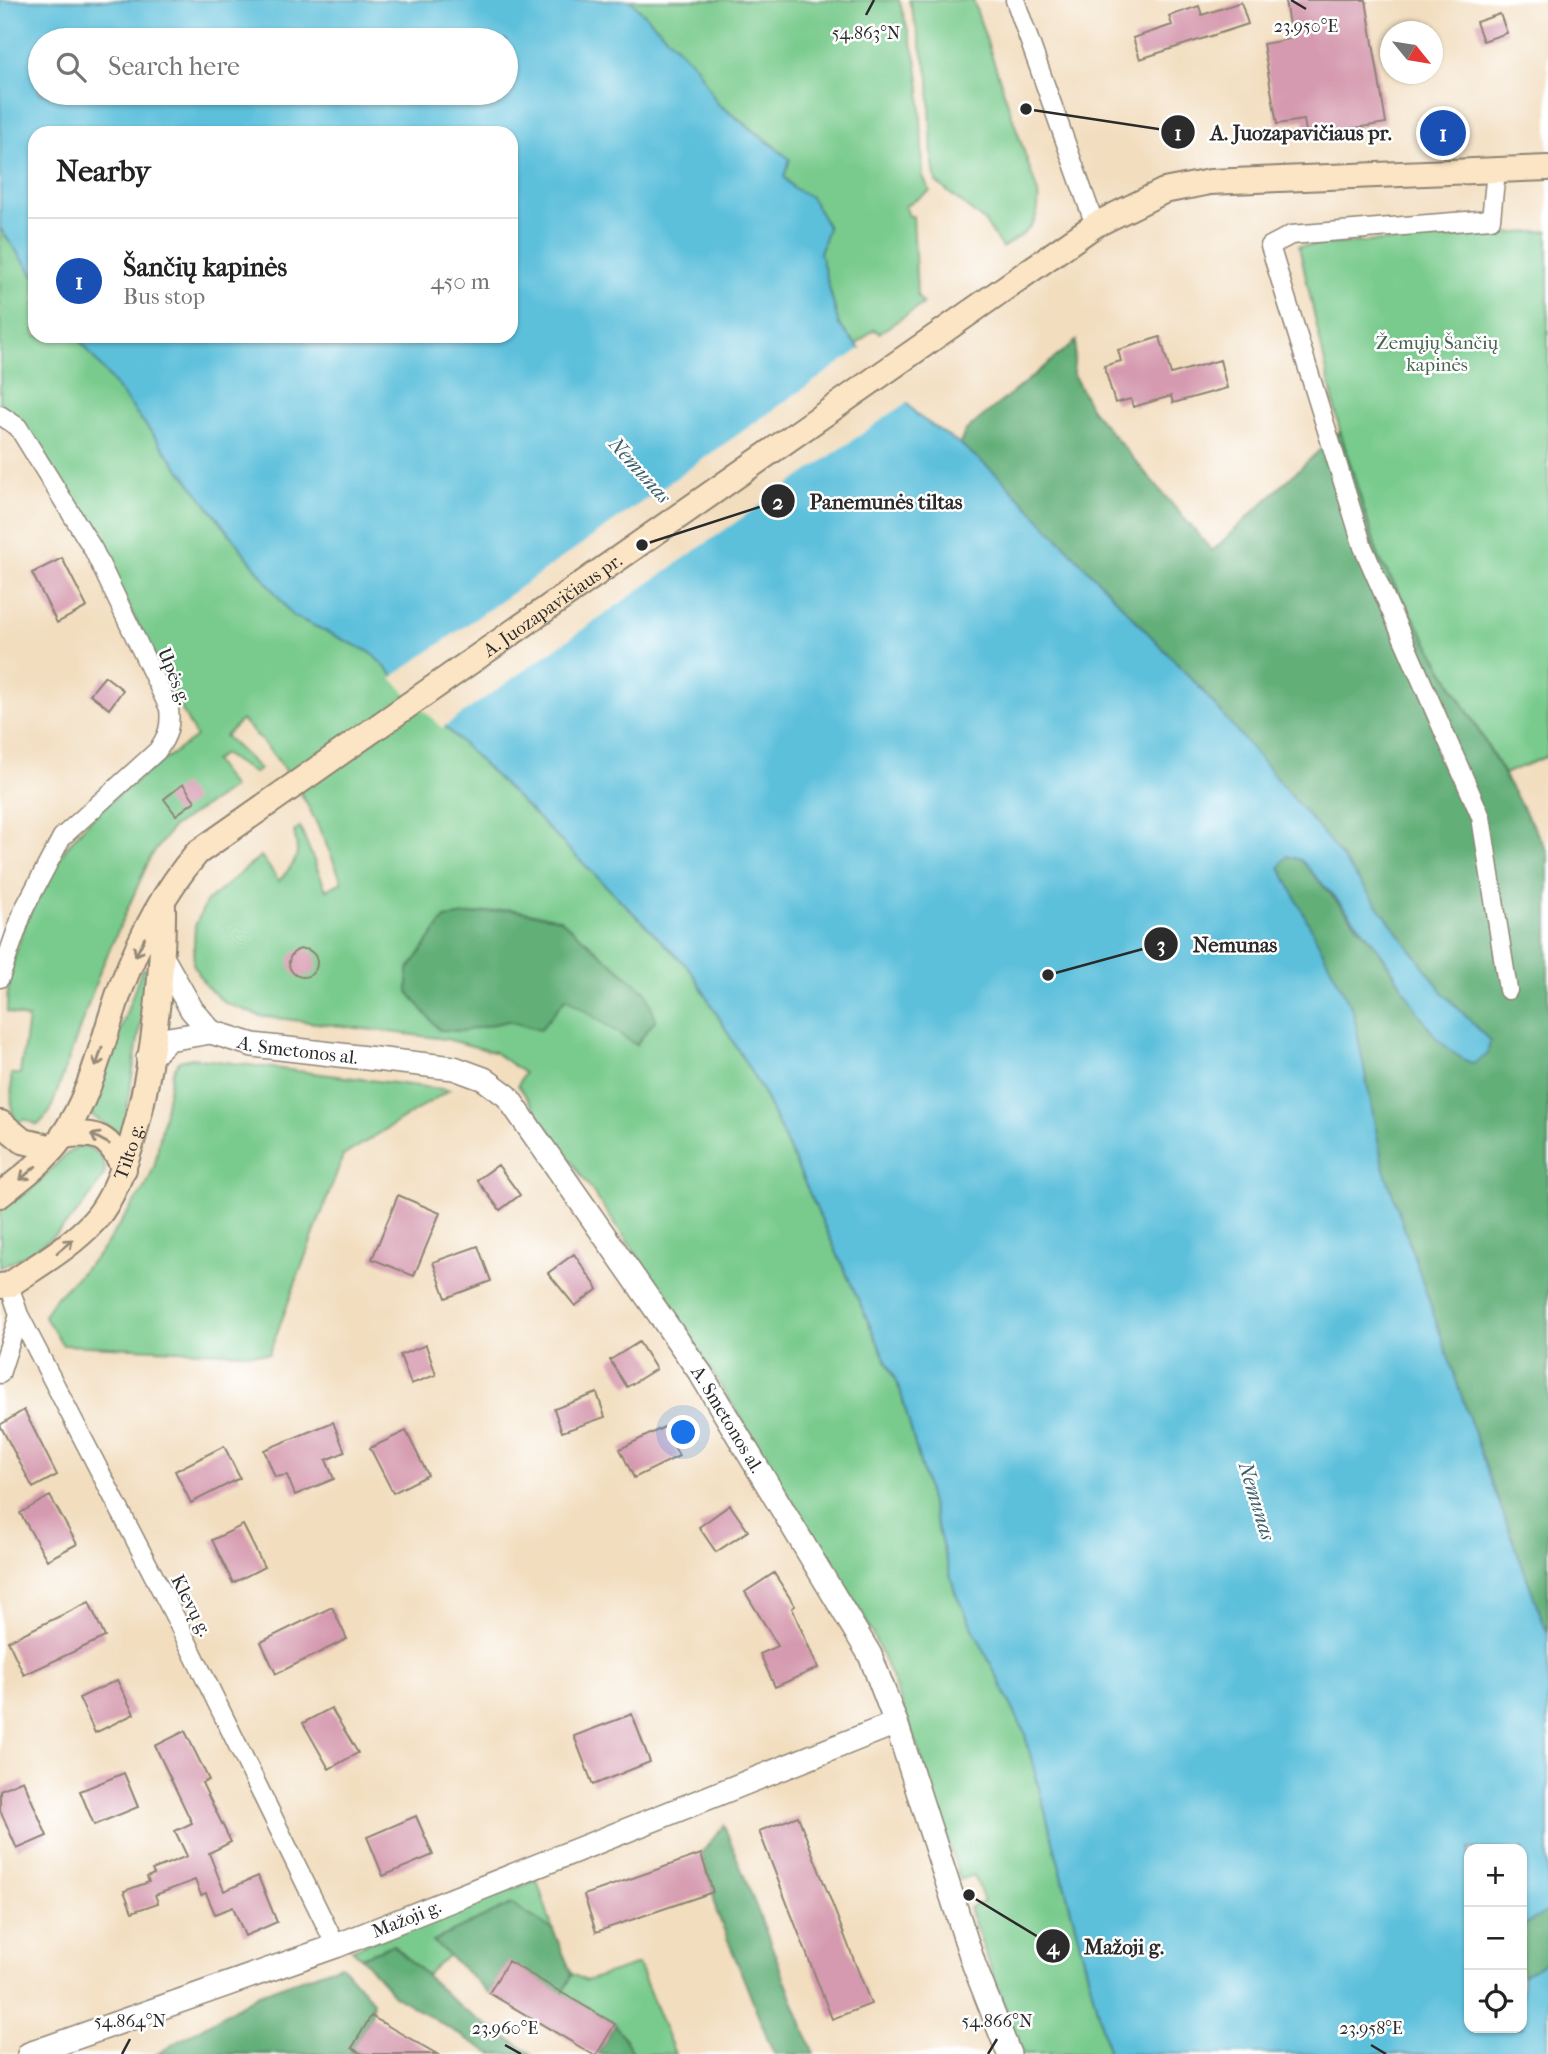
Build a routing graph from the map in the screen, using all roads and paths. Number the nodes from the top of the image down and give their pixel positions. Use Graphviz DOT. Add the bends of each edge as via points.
graph roads {
  1 [pos="1015,0"];
  2 [pos="1548,167"];
  3 [pos="1496,171"];
  4 [pos="1095,225"];
  5 [pos="0,415"];
  6 [pos="163,903"];
  7 [pos="163,959"];
  8 [pos="0,978"];
  9 [pos="1508,990"];
  10 [pos="211,1032"];
  11 [pos="148,1059"];
  12 [pos="0,1127"];
  13 [pos="58,1142"];
  14 [pos="124,1169"];
  15 [pos="0,1195"];
  16 [pos="4,1285"];
  17 [pos="19,1315"];
  18 [pos="0,1374"];
  19 [pos="896,1723"];
  20 [pos="336,1946"];
  21 [pos="29,2054"];
  22 [pos="1009,2054"];
  1 -- 4 [label="street"];
  2 -- 3 [label="main road, A. Juozapavičiaus pr."];
  3 -- 4 [label="main road, A. Juozapavičiaus pr." via="1210,181 1164,191"];
  3 -- 9 [label="street" via="1491,219 1292,235 1270,246 1363,547 1481,817"];
  4 -- 6 [label="main road, A. Juozapavičiaus pr." via="197,853 174,880"];
  5 -- 8 [label="street, Upės g." via="18,427 93,549 169,708 171,723 168,737 157,751 62,836 24,909"];
  6 -- 7 [label="main road, A. Juozapavičiaus pr."];
  6 -- 13 [label="main road, A. Juozapavičiaus pr., one-way" via="119,992 95,1068"];
  7 -- 10 [label="street, A. Smetonos al." via="191,1010"];
  7 -- 11 [label="main road, Tilto g."];
  10 -- 11 [label="street, A. Smetonos al." via="168,1039"];
  10 -- 19 [label="street, A. Smetonos al." via="253,1045 431,1063 466,1071 498,1086 550,1153 701,1374 870,1655"];
  11 -- 14 [label="main road, Tilto g."];
  12 -- 13 [label="main road" via="23,1141"];
  14 -- 13 [label="main road, one-way" via="113,1146 97,1136 86,1133"];
  13 -- 15 [label="main road, one-way"];
  16 -- 14 [label="main road, Tilto g., one-way" via="60,1251 94,1220"];
  16 -- 17 [label="street, Klevų g."];
  17 -- 18 [label="street"];
  17 -- 20 [label="street, Klevų g." via="173,1613"];
  19 -- 20 [label="street, Mažoji g."];
  19 -- 22 [label="street, A. Smetonos al." via="974,1965"];
  20 -- 21 [label="street, Mažoji g."];
}
